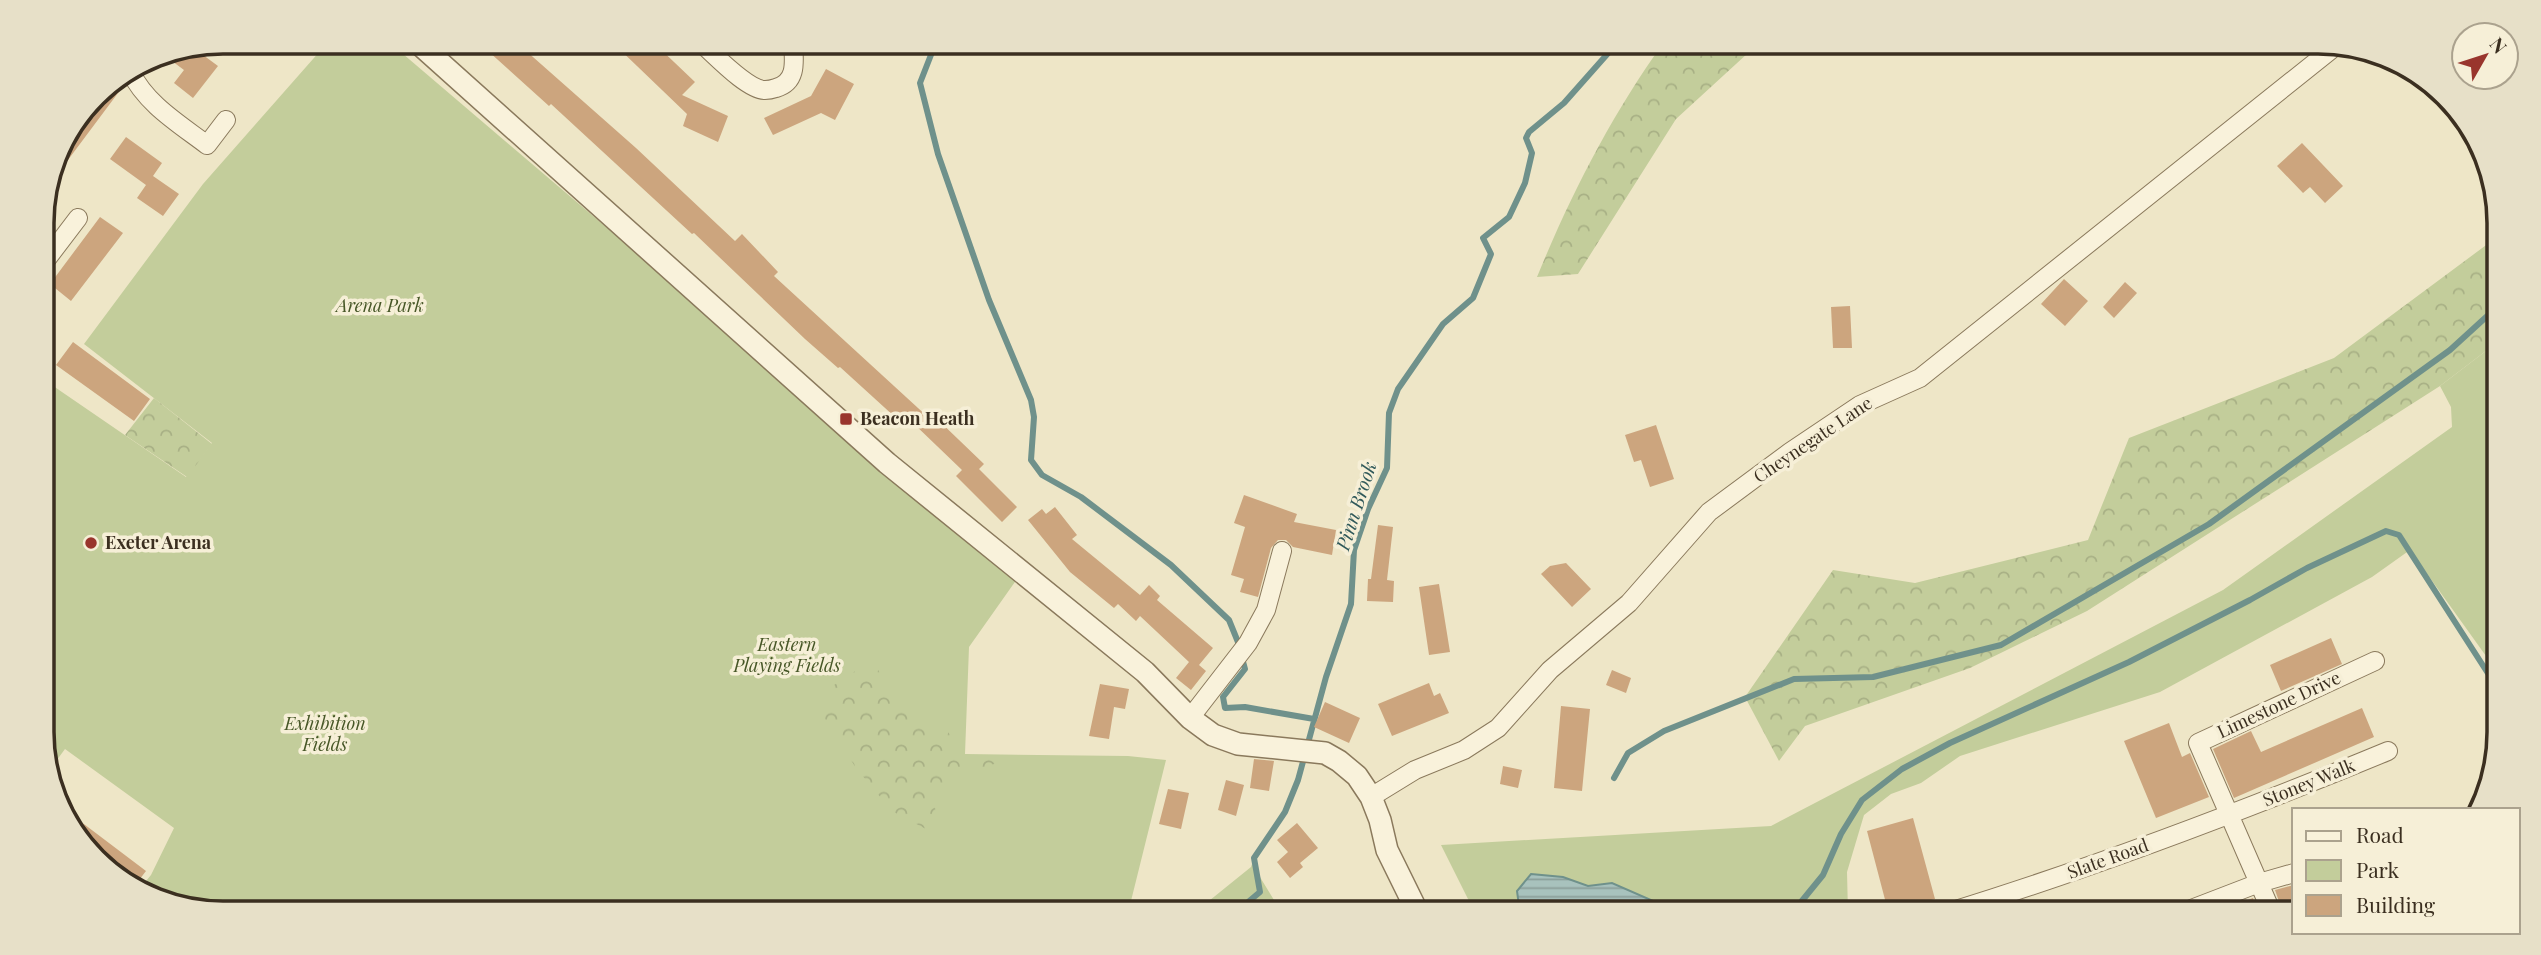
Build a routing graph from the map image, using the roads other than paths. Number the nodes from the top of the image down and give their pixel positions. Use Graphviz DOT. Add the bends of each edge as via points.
graph roads {
  1 [pos="430,54"];
  2 [pos="714,54"];
  3 [pos="793,54"];
  4 [pos="2325,55"];
  5 [pos="134,80"];
  6 [pos="226,120"];
  7 [pos="78,218"];
  8 [pos="55,248"];
  9 [pos="1282,551"];
  10 [pos="2375,661"];
  11 [pos="1190,718"];
  12 [pos="2388,751"];
  13 [pos="1371,797"];
  14 [pos="2229,815"];
  15 [pos="2292,874"];
  16 [pos="2259,883"];
  17 [pos="1412,900"];
  18 [pos="1987,900"];
  19 [pos="2215,900"];
  20 [pos="2266,900"];
  1 -- 11 [label="street" via="887,463 1145,672"];
  2 -- 3 [label="street" via="751,86 765,90 791,80"];
  4 -- 13 [label="street, Cheynegate Lane" via="1920,378 1860,405 1709,512 1629,603 1550,670 1498,728"];
  5 -- 6 [label="street" via="152,103 206,145"];
  7 -- 8 [label="street"];
  9 -- 11 [label="street" via="1266,610 1248,643"];
  10 -- 14 [label="street, Limestone Drive" via="2198,743"];
  11 -- 13 [label="street" via="1213,735 1238,744 1325,753 1357,776"];
  12 -- 14 [label="street, Stoney Walk"];
  13 -- 17 [label="street" via="1387,850"];
  14 -- 16 [label="street, Limestone Drive"];
  14 -- 18 [label="street, Slate Road"];
  15 -- 16 [label="street"];
  16 -- 19 [label="street"];
  16 -- 20 [label="street, Limestone Drive"];
}
